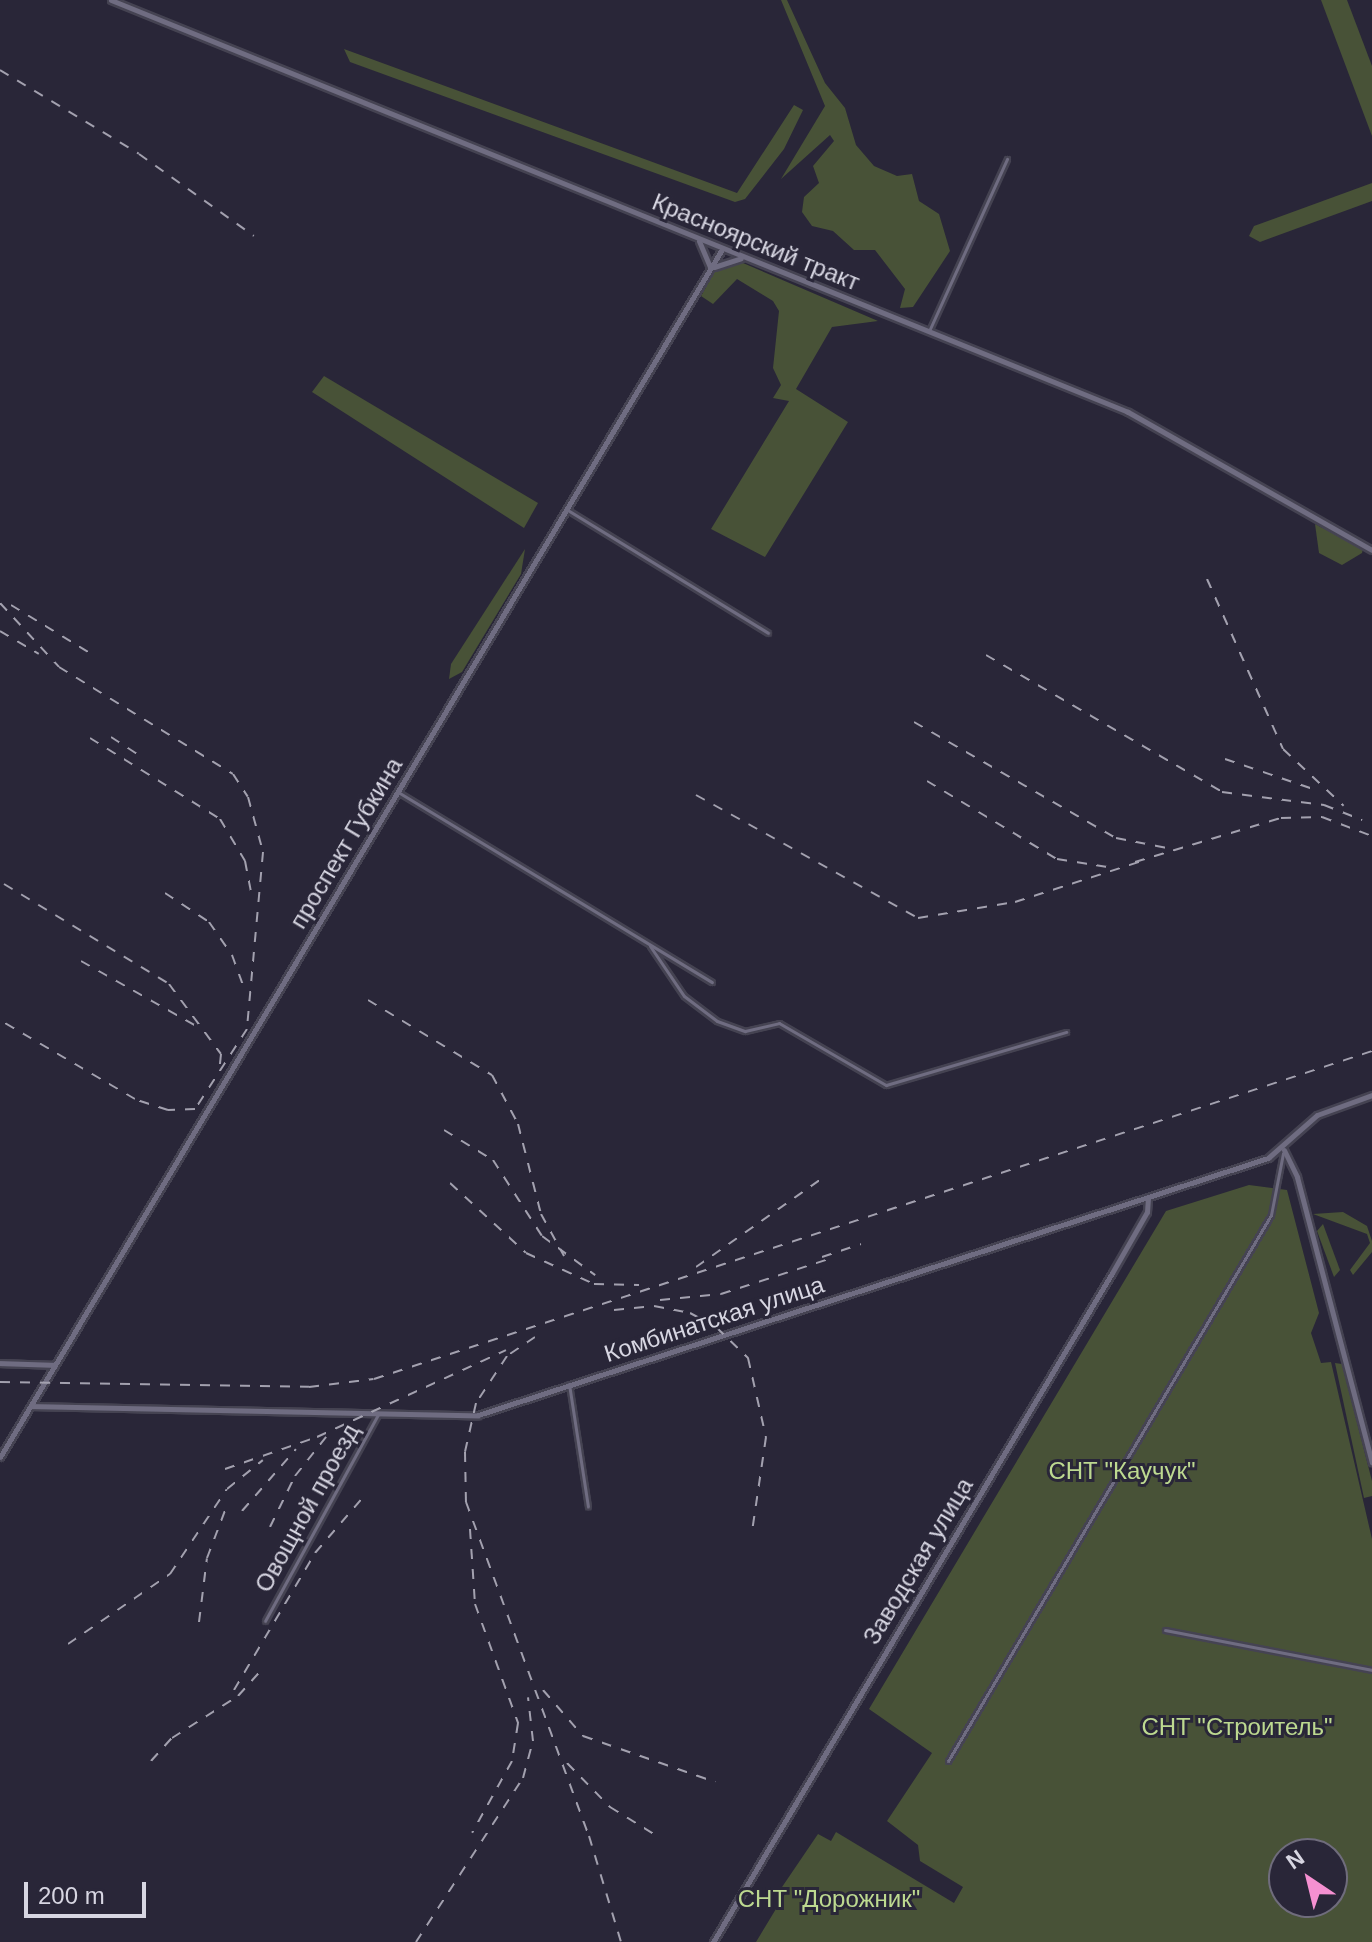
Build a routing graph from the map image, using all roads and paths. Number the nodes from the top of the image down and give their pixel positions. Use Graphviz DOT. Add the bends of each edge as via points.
graph roads {
  1 [pos="111,0"];
  2 [pos="1007,159"];
  3 [pos="696,238"];
  4 [pos="722,249"];
  5 [pos="746,258"];
  6 [pos="708,274"];
  7 [pos="929,331"];
  8 [pos="566,509"];
  9 [pos="1372,550"];
  10 [pos="768,633"];
  11 [pos="398,792"];
  12 [pos="650,946"];
  13 [pos="712,982"];
  14 [pos="1066,1032"];
  15 [pos="1372,1095"];
  16 [pos="1284,1150"];
  17 [pos="1148,1197"];
  18 [pos="0,1363"];
  19 [pos="55,1365"];
  20 [pos="569,1384"];
  21 [pos="31,1406"];
  22 [pos="379,1413"];
  23 [pos="0,1457"];
  24 [pos="1372,1462"];
  25 [pos="588,1507"];
  26 [pos="265,1621"];
  27 [pos="1165,1630"];
  28 [pos="1372,1670"];
  29 [pos="948,1761"];
  30 [pos="713,1942"];
  1 -- 3 [label="main road, Красноярский тракт"];
  2 -- 7 [label="street"];
  3 -- 4 [label="main road, Красноярский тракт"];
  3 -- 6 [label="main road" via="710,255"];
  4 -- 5 [label="main road, Красноярский тракт"];
  4 -- 6 [label="main road, проспект Губкина"];
  5 -- 6 [label="main road" via="724,259"];
  5 -- 7 [label="main road, Красноярский тракт"];
  6 -- 8 [label="main road, проспект Губкина"];
  7 -- 9 [label="main road, Красноярский тракт" via="1140,418"];
  8 -- 10 [label="street"];
  8 -- 11 [label="main road, проспект Губкина"];
  11 -- 12 [label="street"];
  11 -- 19 [label="main road, проспект Губкина"];
  12 -- 13 [label="street"];
  12 -- 14 [label="street" via="684,996 717,1021 745,1031 779,1023 886,1085"];
  15 -- 16 [label="main road, Комбинатская улица" via="1317,1115"];
  16 -- 17 [label="main road, Комбинатская улица"];
  16 -- 24 [label="main road" via="1297,1177"];
  16 -- 29 [label="street" via="1271,1215"];
  17 -- 20 [label="main road, Комбинатская улица"];
  17 -- 30 [label="main road, Заводская улица" via="1147,1212 1112,1273"];
  18 -- 19 [label="main road"];
  19 -- 21 [label="main road, проспект Губкина"];
  20 -- 22 [label="main road, Комбинатская улица" via="478,1415"];
  20 -- 25 [label="street"];
  21 -- 22 [label="main road, Комбинатская улица"];
  21 -- 23 [label="main road, проспект Губкина"];
  22 -- 26 [label="street, Овощной проезд"];
  27 -- 28 [label="street"];
}
